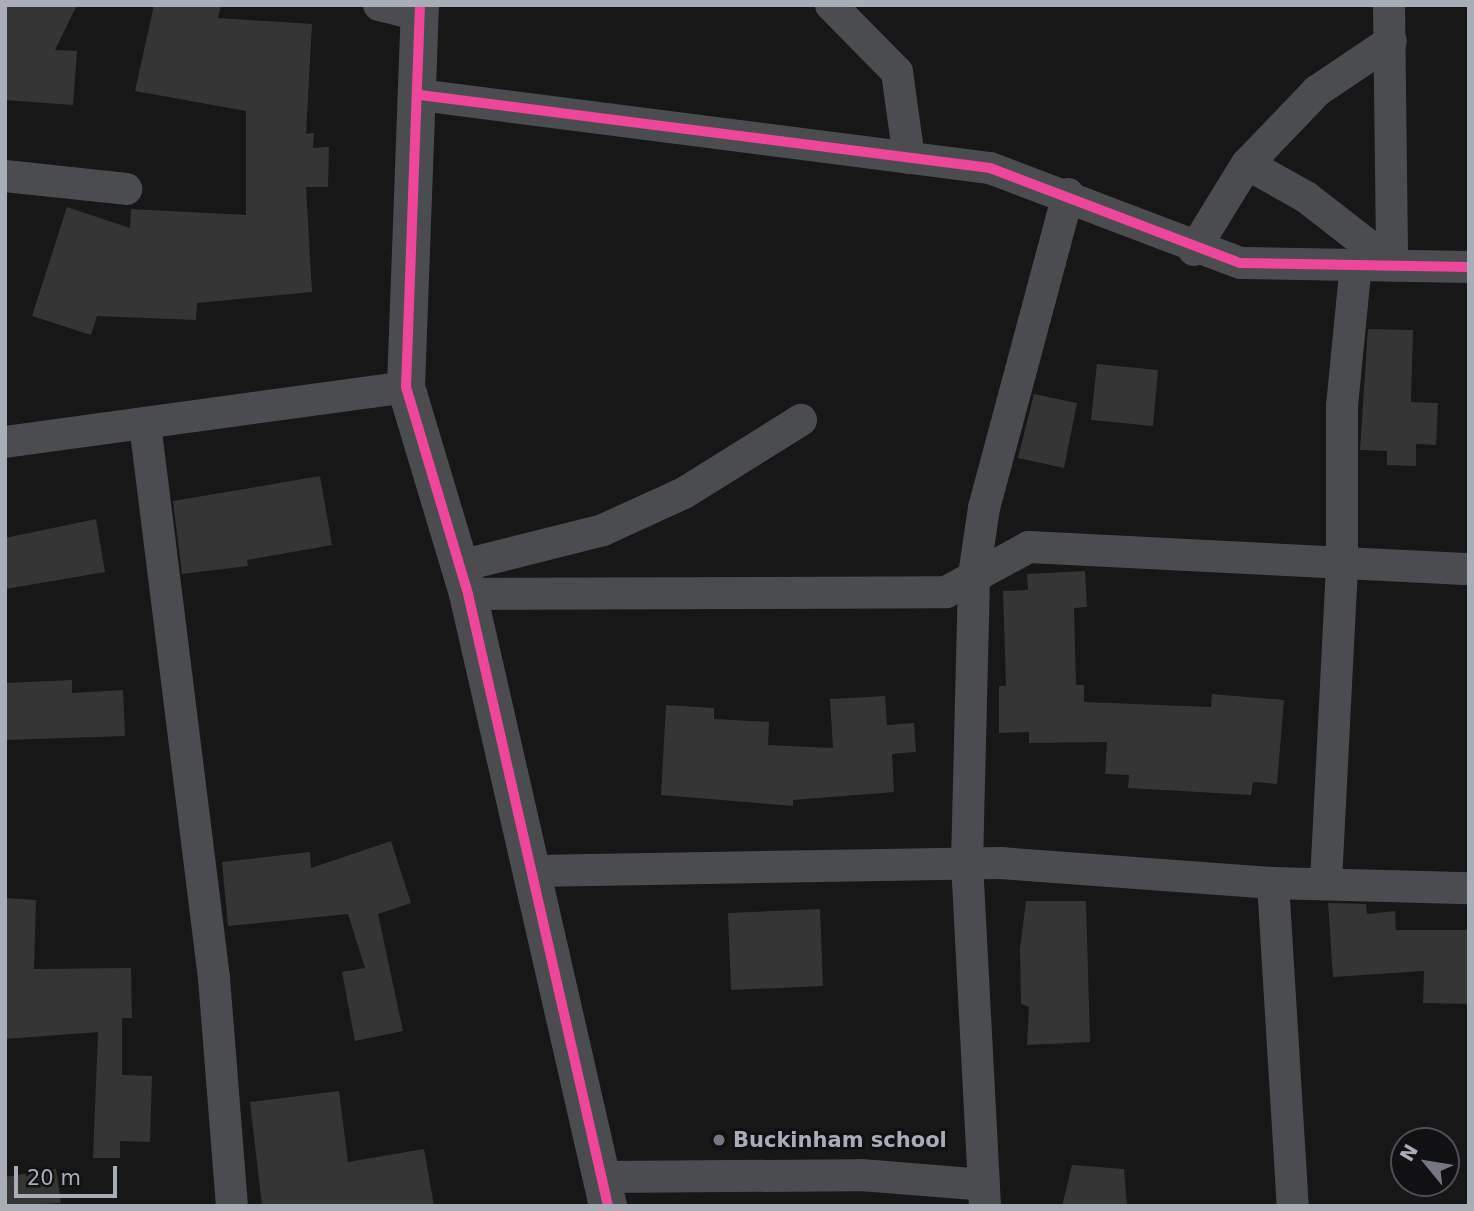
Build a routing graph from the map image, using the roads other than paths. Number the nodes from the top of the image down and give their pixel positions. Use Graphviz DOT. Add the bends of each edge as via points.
graph roads {
  1 [pos="379,5"];
  2 [pos="831,5"];
  3 [pos="1389,5"];
  4 [pos="420,10"];
  5 [pos="1391,41"];
  6 [pos="420,95"];
  7 [pos="909,158"];
  8 [pos="1247,164"];
  9 [pos="5,176"];
  10 [pos="126,189"];
  11 [pos="1068,194"];
  12 [pos="1194,250"];
  13 [pos="1356,262"];
  14 [pos="1392,264"];
  15 [pos="1469,267"];
  16 [pos="406,387"];
  17 [pos="801,420"];
  18 [pos="145,424"];
  19 [pos="5,442"];
  20 [pos="1342,562"];
  21 [pos="1469,569"];
  22 [pos="974,575"];
  23 [pos="464,580"];
  24 [pos="967,863"];
  25 [pos="535,871"];
  26 [pos="1325,882"];
  27 [pos="1273,883"];
  28 [pos="1469,888"];
  29 [pos="605,1192"];
  30 [pos="985,1195"];
  31 [pos="232,1206"];
  32 [pos="1293,1206"];
  1 -- 4 [label="street"];
  2 -- 7 [label="street" via="897,72"];
  3 -- 5 [label="street"];
  4 -- 6 [label="street"];
  5 -- 8 [label="street" via="1317,91"];
  5 -- 14 [label="street"];
  6 -- 7 [label="street"];
  6 -- 16 [label="street"];
  7 -- 11 [label="street" via="990,168"];
  8 -- 12 [label="street"];
  8 -- 14 [label="street" via="1306,197"];
  9 -- 10 [label="street"];
  11 -- 12 [label="street"];
  11 -- 22 [label="street" via="984,508"];
  12 -- 13 [label="street" via="1240,263"];
  13 -- 14 [label="street"];
  13 -- 20 [label="street" via="1342,406"];
  14 -- 15 [label="street"];
  16 -- 18 [label="street"];
  16 -- 23 [label="street"];
  17 -- 23 [label="street" via="684,493 603,530"];
  18 -- 19 [label="street"];
  18 -- 31 [label="street" via="214,978"];
  20 -- 21 [label="street"];
  20 -- 22 [label="street" via="1029,547"];
  20 -- 26 [label="street"];
  22 -- 23 [label="street" via="946,592"];
  22 -- 24 [label="street"];
  23 -- 25 [label="street"];
  24 -- 25 [label="street"];
  24 -- 27 [label="street"];
  24 -- 30 [label="street"];
  25 -- 29 [label="street"];
  26 -- 27 [label="street"];
  26 -- 28 [label="street"];
  27 -- 32 [label="street"];
  29 -- 30 [label="street" via="861,1175"];
}
